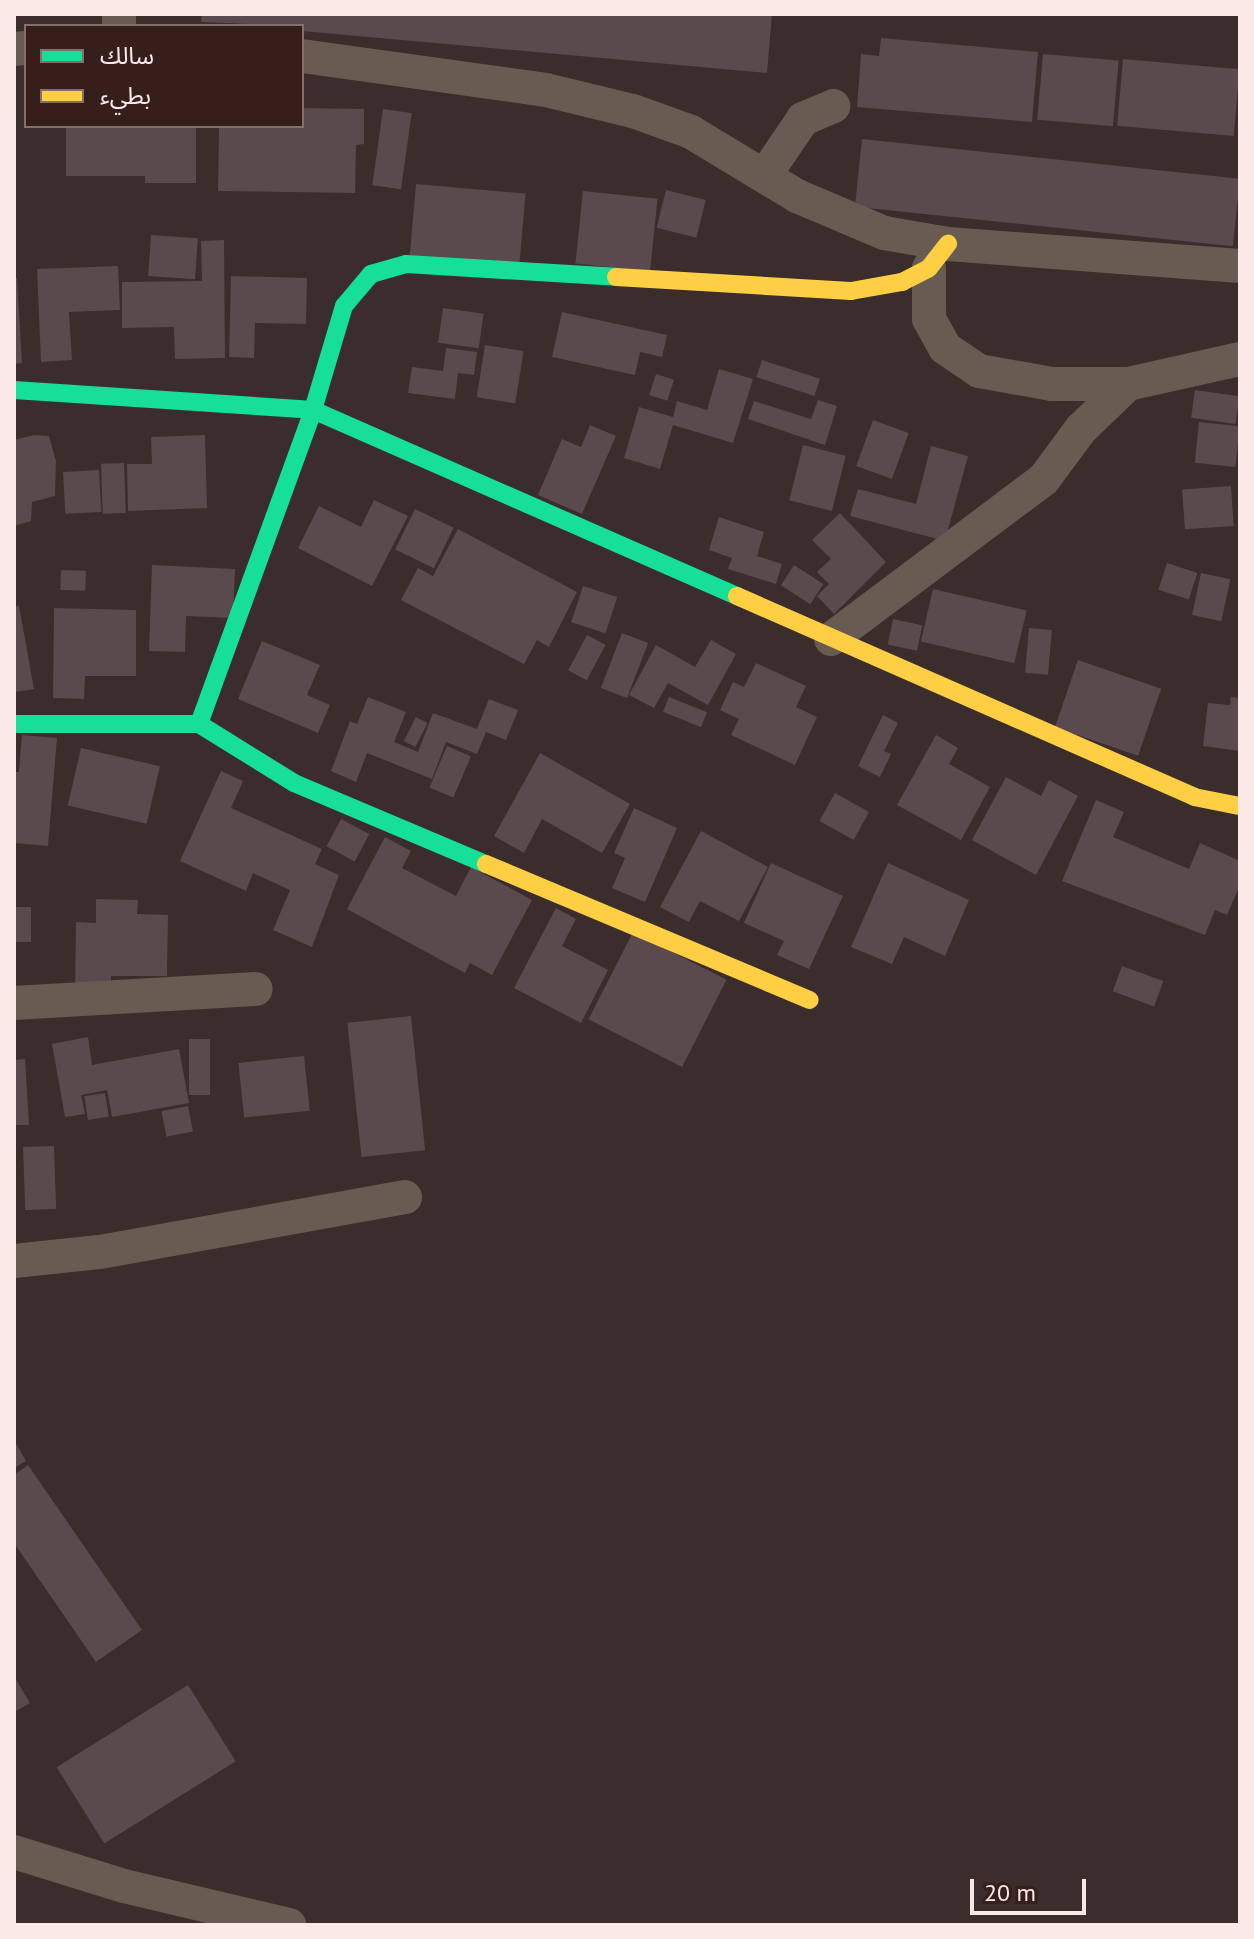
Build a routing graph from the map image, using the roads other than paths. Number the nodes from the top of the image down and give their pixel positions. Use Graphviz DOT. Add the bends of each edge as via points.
graph roads {
  1 [pos="304,56"];
  2 [pos="833,106"];
  3 [pos="765,175"];
  4 [pos="939,256"];
  5 [pos="1240,266"];
  6 [pos="1240,359"];
  7 [pos="1128,384"];
  8 [pos="14,390"];
  9 [pos="313,410"];
  10 [pos="831,639"];
  11 [pos="14,724"];
  12 [pos="199,724"];
  13 [pos="1240,806"];
  14 [pos="256,989"];
  15 [pos="810,1000"];
  16 [pos="14,1003"];
  17 [pos="405,1197"];
  18 [pos="14,1261"];
  19 [pos="14,1852"];
  20 [pos="289,1925"];
  1 -- 3 [label="street" via="546,90 633,111 691,132"];
  2 -- 3 [label="street" via="803,119"];
  3 -- 4 [label="street" via="797,196"];
  4 -- 5 [label="street"];
  4 -- 7 [label="street" via="929,319 945,348 979,371 1052,384"];
  4 -- 9 [label="street" via="881,289 851,291 394,265 371,274 350,294"];
  6 -- 7 [label="street"];
  7 -- 10 [label="street" via="1081,429 1044,479"];
  8 -- 9 [label="street"];
  9 -- 10 [label="street"];
  9 -- 12 [label="street"];
  10 -- 13 [label="street" via="1194,797"];
  11 -- 12 [label="street"];
  12 -- 15 [label="street" via="294,783"];
  14 -- 16 [label="street"];
  17 -- 18 [label="street" via="100,1252"];
  19 -- 20 [label="street" via="124,1886"];
}
